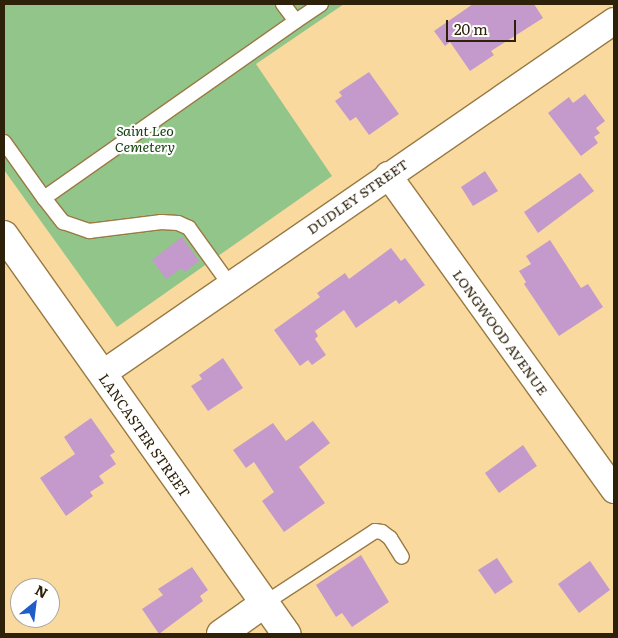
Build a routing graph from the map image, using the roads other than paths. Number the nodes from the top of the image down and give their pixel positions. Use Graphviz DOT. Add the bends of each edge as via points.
graph roads {
  1 [pos="283,4"];
  2 [pos="321,4"];
  3 [pos="296,21"];
  4 [pos="614,22"];
  5 [pos="4,142"];
  6 [pos="388,175"];
  7 [pos="44,198"];
  8 [pos="4,235"];
  9 [pos="230,285"];
  10 [pos="102,374"];
  11 [pos="614,490"];
  12 [pos="402,557"];
  13 [pos="265,603"];
  14 [pos="221,634"];
  15 [pos="288,634"];
  1 -- 3 [label="lane"];
  2 -- 3 [label="lane"];
  3 -- 7 [label="lane"];
  4 -- 6 [label="street, DUDLEY STREET"];
  5 -- 7 [label="lane"];
  6 -- 9 [label="street, DUDLEY STREET"];
  6 -- 11 [label="street, LONGWOOD AVENUE"];
  7 -- 9 [label="lane" via="63,222 88,231 161,222 190,228"];
  8 -- 10 [label="main road, LANCASTER STREET"];
  9 -- 10 [label="street, DUDLEY STREET"];
  10 -- 13 [label="main road, LANCASTER STREET"];
  12 -- 13 [label="lane" via="390,538 375,531"];
  13 -- 14 [label="main road"];
  13 -- 15 [label="main road, LANCASTER STREET"];
}
